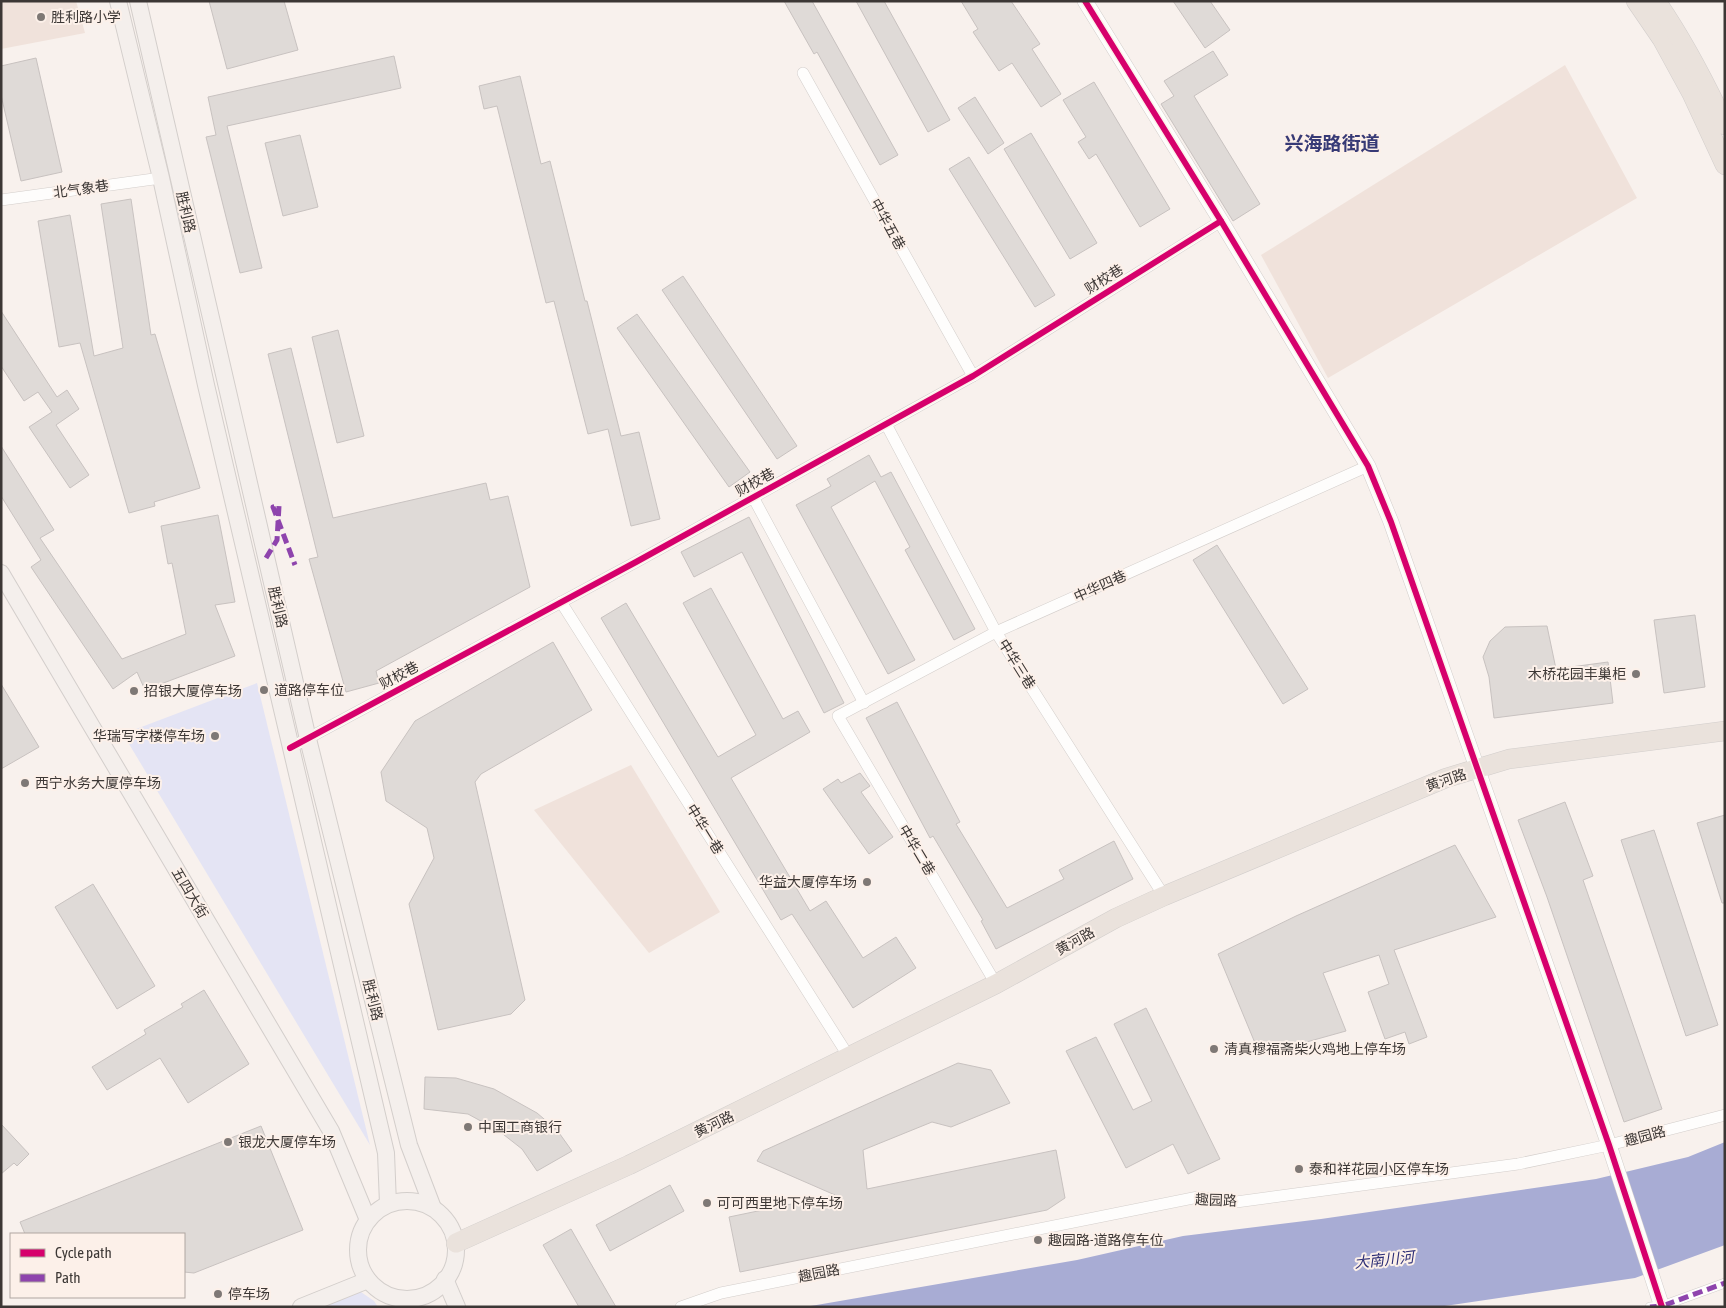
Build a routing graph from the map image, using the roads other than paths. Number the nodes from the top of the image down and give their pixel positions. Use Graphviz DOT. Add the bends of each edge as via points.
graph roads {
  1 [pos="118,1"];
  2 [pos="138,1"];
  3 [pos="1085,1"];
  4 [pos="1636,1"];
  5 [pos="1656,1"];
  6 [pos="803,73"];
  7 [pos="1725,125"];
  8 [pos="1725,164"];
  9 [pos="161,178"];
  10 [pos="1,200"];
  11 [pos="1221,221"];
  12 [pos="973,376"];
  13 [pos="886,424"];
  14 [pos="1368,466"];
  15 [pos="753,497"];
  16 [pos="1,573"];
  17 [pos="561,602"];
  18 [pos="996,632"];
  19 [pos="864,703"];
  20 [pos="838,716"];
  21 [pos="1725,731"];
  22 [pos="308,739"];
  23 [pos="290,748"];
  24 [pos="1477,770"];
  25 [pos="1164,896"];
  26 [pos="996,984"];
  27 [pos="849,1057"];
  28 [pos="1725,1115"];
  29 [pos="1609,1146"];
  30 [pos="388,1204"];
  31 [pos="434,1208"];
  32 [pos="368,1220"];
  33 [pos="456,1243"];
  34 [pos="445,1279"];
  35 [pos="368,1280"];
  36 [pos="1725,1283"];
  37 [pos="419,1302"];
  38 [pos="1658,1306"];
  39 [pos="301,1307"];
  40 [pos="457,1307"];
  41 [pos="681,1307"];
  1 -- 9 [label="main road, 胜利路"];
  2 -- 22 [label="main road, 胜利路"];
  3 -- 11 [label="street"];
  4 -- 8 [label="main road" via="1662,39"];
  5 -- 7 [label="main road" via="1681,38"];
  6 -- 12 [label="street, 中华五巷"];
  9 -- 10 [label="street, 北气象巷"];
  9 -- 23 [label="main road, 胜利路"];
  11 -- 12 [label="street, 财校巷"];
  11 -- 14 [label="street"];
  12 -- 13 [label="street, 财校巷"];
  13 -- 15 [label="street, 财校巷"];
  13 -- 18 [label="street, 中华三巷"];
  14 -- 18 [label="street, 中华四巷"];
  14 -- 24 [label="street" via="1391,522"];
  15 -- 17 [label="street, 财校巷"];
  15 -- 19 [label="street"];
  16 -- 32 [label="main road, 五四大街" via="331,1131"];
  17 -- 22 [label="street, 财校巷"];
  17 -- 27 [label="street, 中华一巷"];
  18 -- 19 [label="street, 中华四巷"];
  18 -- 25 [label="street, 中华三巷"];
  19 -- 20 [label="street, 中华四巷"];
  20 -- 26 [label="street, 中华二巷"];
  21 -- 24 [label="main road, 黄河路" via="1509,759"];
  22 -- 23 [label="street, 财校巷"];
  22 -- 31 [label="main road, 胜利路" via="409,1145"];
  23 -- 30 [label="main road, 胜利路" via="386,1153"];
  24 -- 25 [label="main road, 黄河路" via="1446,778"];
  24 -- 29 [label="street"];
  25 -- 26 [label="main road, 黄河路" via="1116,918"];
  26 -- 27 [label="main road, 黄河路"];
  27 -- 33 [label="main road, 黄河路" via="629,1165"];
  28 -- 29 [label="street, 趣园路"];
  29 -- 38 [label="street" via="1654,1284"];
  29 -- 41 [label="street, 趣园路" via="1518,1164 1236,1202 1198,1197 721,1293"];
  30 -- 31 [label="main road" via="409,1200"];
  30 -- 32 [label="main road"];
  31 -- 33 [label="main road" via="446,1220"];
  32 -- 35 [label="main road" via="358,1241 358,1258"];
  33 -- 34 [label="main road" via="455,1264"];
  34 -- 37 [label="main road" via="440,1287"];
  34 -- 40 [label="main road"];
  35 -- 37 [label="main road" via="386,1295"];
  35 -- 39 [label="main road"];
  36 -- 38 [label="street"];
}
